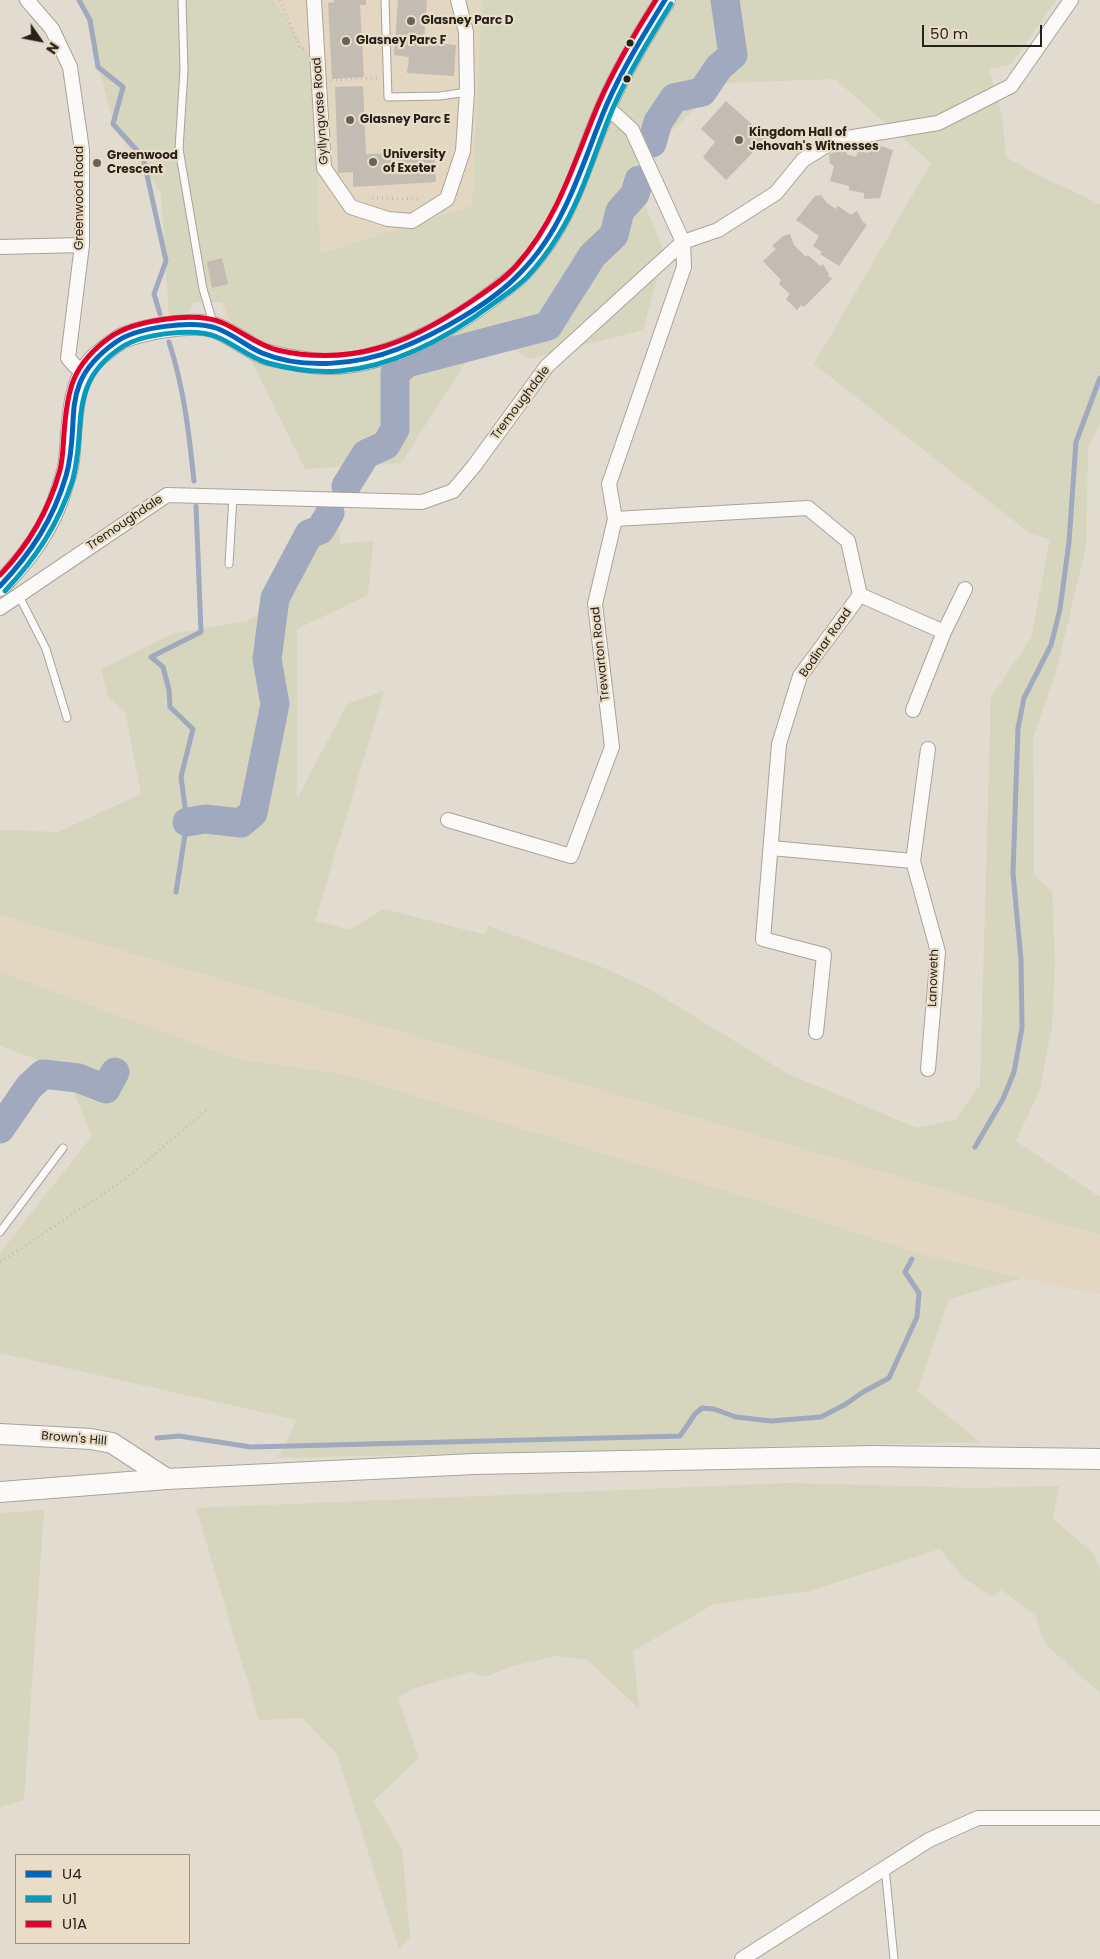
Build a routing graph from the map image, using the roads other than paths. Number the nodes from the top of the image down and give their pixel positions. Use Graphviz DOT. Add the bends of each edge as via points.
graph roads {
  1 [pos="28,0"];
  2 [pos="182,0"];
  3 [pos="314,0"];
  4 [pos="385,0"];
  5 [pos="458,0"];
  6 [pos="665,0"];
  7 [pos="1071,0"];
  8 [pos="467,92"];
  9 [pos="606,106"];
  10 [pos="683,242"];
  11 [pos="82,245"];
  12 [pos="0,247"];
  13 [pos="215,327"];
  14 [pos="85,371"];
  15 [pos="232,496"];
  16 [pos="615,519"];
  17 [pos="229,564"];
  18 [pos="0,586"];
  19 [pos="965,589"];
  20 [pos="860,595"];
  21 [pos="18,596"];
  22 [pos="0,608"];
  23 [pos="944,632"];
  24 [pos="913,710"];
  25 [pos="67,718"];
  26 [pos="928,749"];
  27 [pos="448,820"];
  28 [pos="772,848"];
  29 [pos="913,861"];
  30 [pos="816,1032"];
  31 [pos="928,1068"];
  32 [pos="63,1148"];
  33 [pos="0,1232"];
  34 [pos="0,1434"];
  35 [pos="1100,1459"];
  36 [pos="167,1479"];
  37 [pos="0,1492"];
  38 [pos="1100,1818"];
  39 [pos="885,1867"];
  40 [pos="742,1959"];
  41 [pos="894,1959"];
  1 -- 11 [label="street, Greenwood Road" via="52,29 70,67 82,150"];
  2 -- 13 [label="lane" via="184,70 179,149 203,289"];
  3 -- 8 [label="street, Gyllyngvase Road" via="324,168 351,207 388,219 412,221 447,199 463,151"];
  4 -- 8 [label="lane" via="388,97"];
  5 -- 8 [label="street" via="466,32"];
  6 -- 9 [label="street"];
  7 -- 10 [label="street, Tremoughdale" via="1010,86 938,123 835,140 803,160 776,193 718,230"];
  9 -- 10 [label="street" via="632,130"];
  9 -- 13 [label="street" via="571,198 551,236 523,271 479,306 435,334 381,356 345,363 314,364 262,353"];
  10 -- 15 [label="street, Tremoughdale" via="547,366 453,491 422,502"];
  10 -- 16 [label="street, Trewarton Road" via="684,267 609,484"];
  11 -- 12 [label="street"];
  11 -- 14 [label="street, Greenwood Road" via="68,358"];
  13 -- 14 [label="street" via="187,325 123,338 100,354"];
  14 -- 18 [label="street" via="76,390 68,464 61,493 30,552"];
  15 -- 17 [label="lane"];
  15 -- 21 [label="street, Tremoughdale" via="167,494"];
  16 -- 20 [label="street, Bodinar Road" via="808,508 848,541"];
  16 -- 27 [label="street, Trewarton Road" via="595,604 612,747 571,856"];
  19 -- 23 [label="street"];
  20 -- 23 [label="street"];
  20 -- 28 [label="street, Bodinar Road" via="800,676 779,744"];
  21 -- 22 [label="street, Tremoughdale"];
  21 -- 25 [label="lane" via="46,649"];
  23 -- 24 [label="street"];
  26 -- 29 [label="street, Lanoweth"];
  28 -- 29 [label="street"];
  28 -- 30 [label="street, Bodinar Road" via="763,939 824,955"];
  29 -- 31 [label="street, Lanoweth" via="938,952"];
  32 -- 33 [label="lane"];
  34 -- 36 [label="street, Brown's Hill" via="112,1443"];
  35 -- 36 [label="street" via="873,1456 474,1464"];
  36 -- 37 [label="street"];
  38 -- 39 [label="street" via="978,1818 929,1840"];
  39 -- 40 [label="street"];
  39 -- 41 [label="lane"];
}
